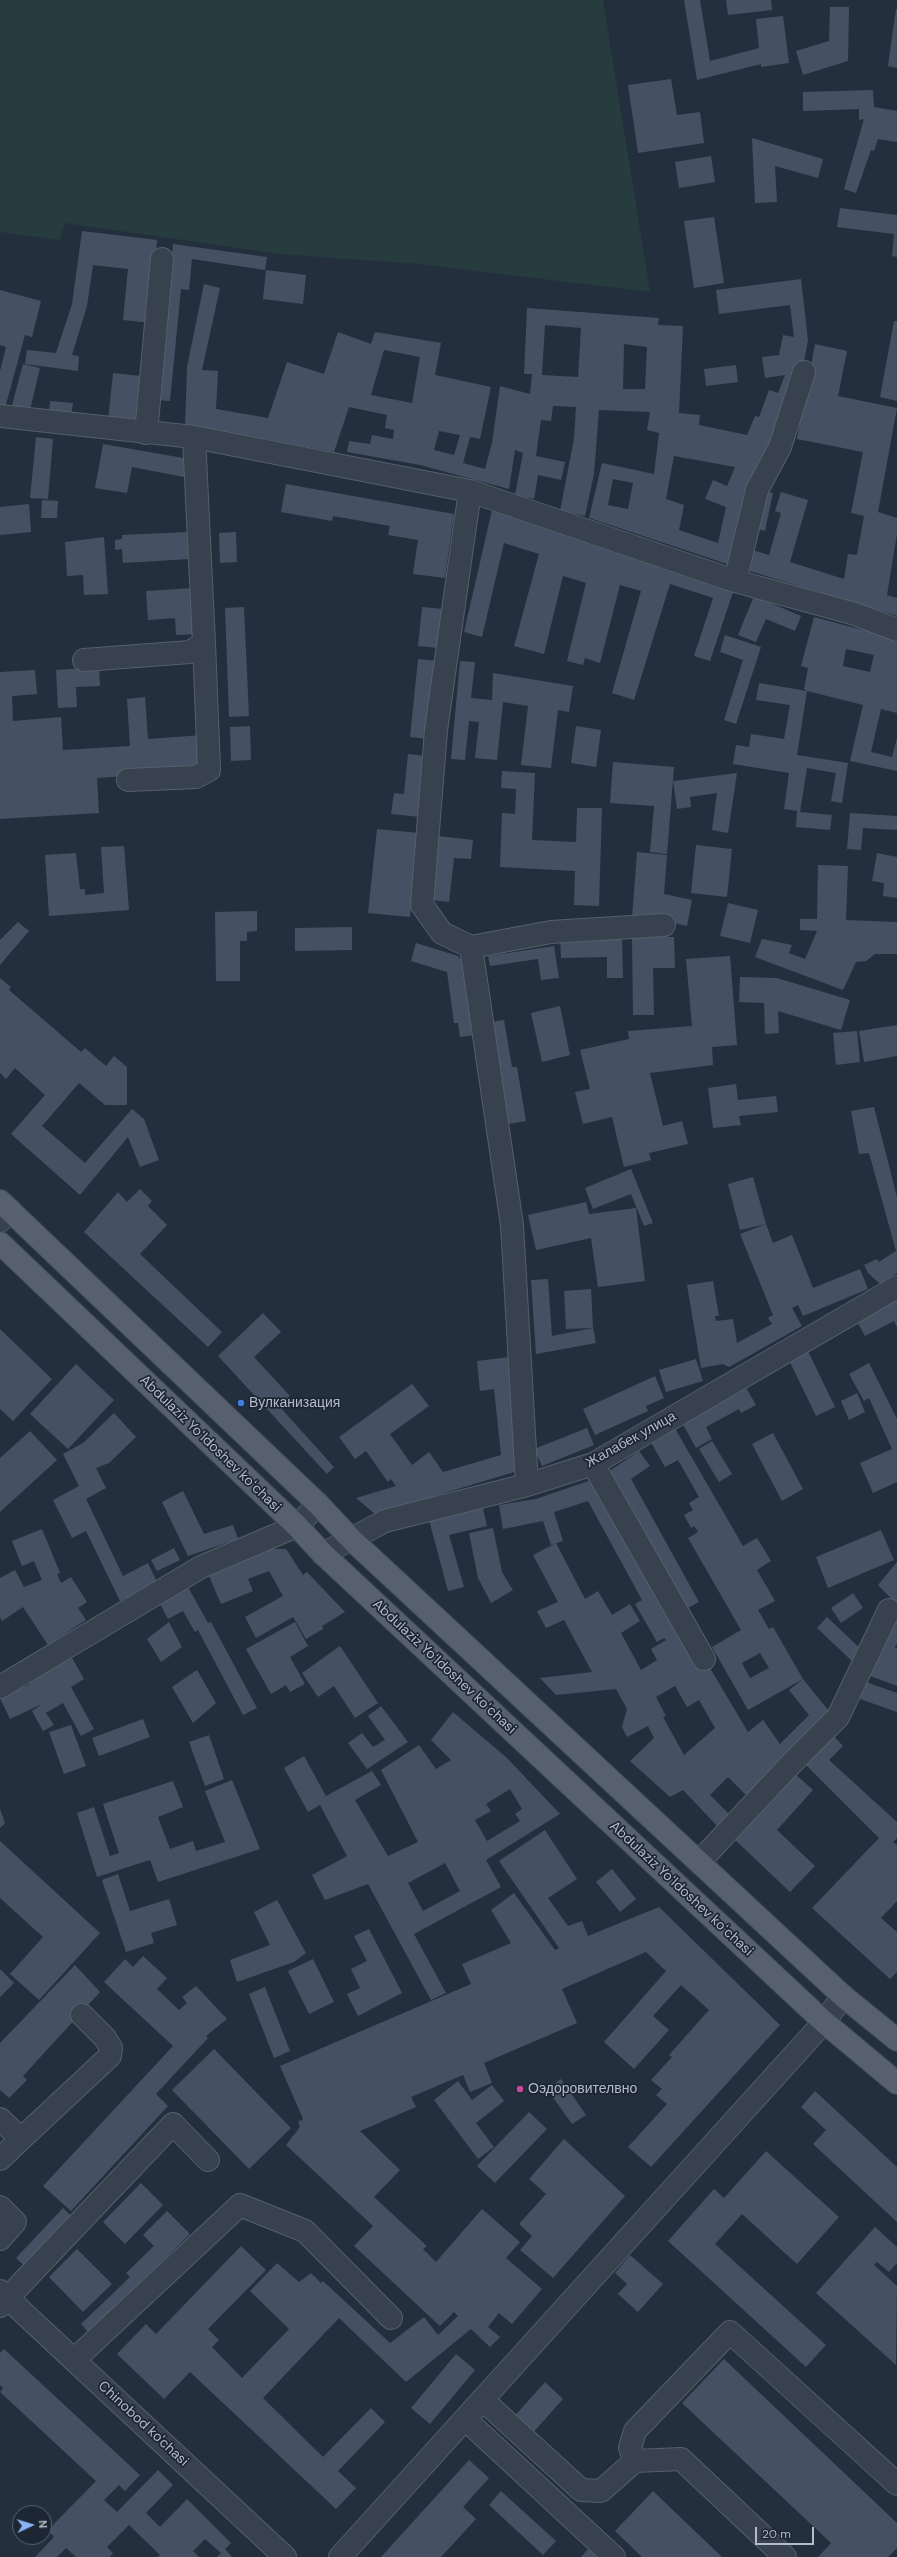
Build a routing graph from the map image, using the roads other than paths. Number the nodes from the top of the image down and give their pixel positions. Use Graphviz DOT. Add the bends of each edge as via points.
graph roads {
  1 [pos="162,259"];
  2 [pos="804,372"];
  3 [pos="0,416"];
  4 [pos="146,433"];
  5 [pos="194,437"];
  6 [pos="470,491"];
  7 [pos="735,581"];
  8 [pos="897,630"];
  9 [pos="204,643"];
  10 [pos="84,660"];
  11 [pos="128,780"];
  12 [pos="664,925"];
  13 [pos="471,947"];
  14 [pos="3,1211"];
  15 [pos="0,1243"];
  16 [pos="897,1287"];
  17 [pos="592,1464"];
  18 [pos="527,1485"];
  19 [pos="318,1504"];
  20 [pos="297,1526"];
  21 [pos="352,1540"];
  22 [pos="322,1554"];
  23 [pos="889,1610"];
  24 [pos="704,1659"];
  25 [pos="0,1687"];
  26 [pos="699,1862"];
  27 [pos="843,1996"];
  28 [pos="82,2015"];
  29 [pos="824,2022"];
  30 [pos="897,2040"];
  31 [pos="897,2083"];
  32 [pos="0,2119"];
  33 [pos="21,2139"];
  34 [pos="0,2159"];
  35 [pos="208,2160"];
  36 [pos="0,2207"];
  37 [pos="0,2239"];
  38 [pos="3,2299"];
  39 [pos="391,2318"];
  40 [pos="74,2360"];
  41 [pos="483,2400"];
  42 [pos="465,2419"];
  43 [pos="635,2461"];
  44 [pos="897,2484"];
  45 [pos="285,2557"];
  46 [pos="340,2557"];
  47 [pos="614,2557"];
  48 [pos="785,2557"];
  1 -- 4 [label="street"];
  2 -- 7 [label="street" via="780,447 757,490"];
  3 -- 4 [label="street"];
  4 -- 5 [label="street"];
  5 -- 6 [label="street"];
  5 -- 9 [label="street"];
  6 -- 7 [label="street"];
  6 -- 13 [label="street" via="436,730 422,905 442,933"];
  7 -- 8 [label="street" via="855,614"];
  9 -- 10 [label="street" via="190,652"];
  9 -- 11 [label="street" via="209,770 196,777"];
  12 -- 13 [label="street" via="551,932"];
  13 -- 18 [label="street" via="512,1225"];
  14 -- 19 [label="main road"];
  15 -- 20 [label="main road, Abdulaziz Yoʻldoshev koʻchasi"];
  16 -- 17 [label="street, Жалабек улица"];
  17 -- 18 [label="street, Жалабек улица"];
  17 -- 24 [label="street"];
  18 -- 21 [label="street, Жалабек улица" via="385,1521"];
  19 -- 20 [label="street"];
  19 -- 21 [label="main road"];
  20 -- 22 [label="main road, Abdulaziz Yoʻldoshev koʻchasi"];
  20 -- 25 [label="street" via="201,1567"];
  21 -- 22 [label="street, Жалабек улица"];
  21 -- 26 [label="main road"];
  22 -- 29 [label="main road, Abdulaziz Yoʻldoshev koʻchasi"];
  23 -- 26 [label="street" via="838,1717"];
  26 -- 27 [label="main road"];
  27 -- 29 [label="street"];
  27 -- 30 [label="main road"];
  28 -- 33 [label="street" via="105,2038 111,2048 110,2056"];
  29 -- 31 [label="main road, Abdulaziz Yoʻldoshev koʻchasi"];
  29 -- 41 [label="street"];
  32 -- 33 [label="street"];
  33 -- 34 [label="street"];
  35 -- 38 [label="street" via="173,2124"];
  36 -- 37 [label="street" via="15,2222"];
  38 -- 40 [label="street, Chinobod ko'chasi"];
  39 -- 40 [label="street" via="305,2231 240,2205"];
  40 -- 45 [label="street, Chinobod ko'chasi"];
  41 -- 42 [label="street"];
  41 -- 43 [label="street" via="581,2490 601,2491"];
  42 -- 46 [label="street"];
  42 -- 47 [label="street"];
  43 -- 44 [label="street" via="630,2448 635,2431 730,2332"];
  43 -- 48 [label="street" via="681,2459"];
}
